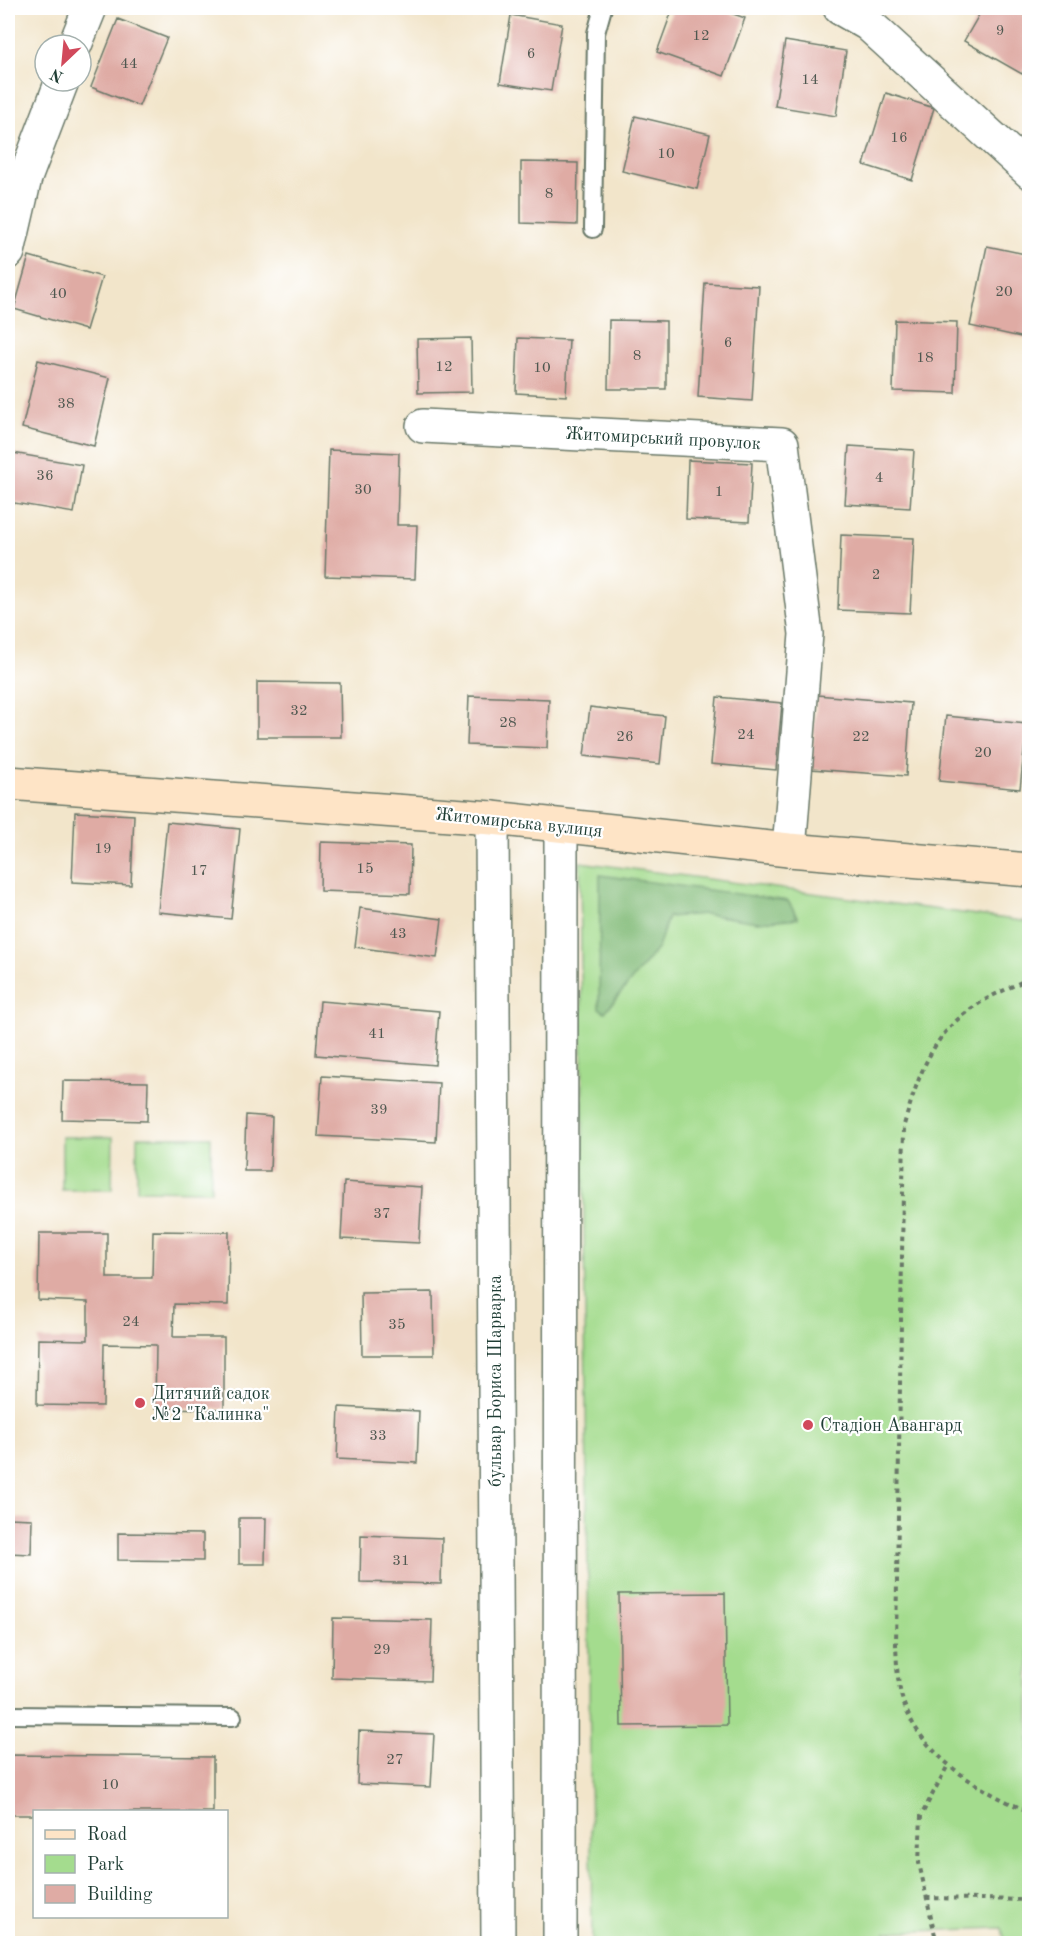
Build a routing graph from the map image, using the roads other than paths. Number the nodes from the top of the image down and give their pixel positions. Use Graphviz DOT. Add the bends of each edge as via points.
graph roads {
  1 [pos="90,8"];
  2 [pos="603,8"];
  3 [pos="840,8"];
  4 [pos="80,33"];
  5 [pos="57,93"];
  6 [pos="1029,172"];
  7 [pos="593,229"];
  8 [pos="8,252"];
  9 [pos="423,426"];
  10 [pos="8,783"];
  11 [pos="492,818"];
  12 [pos="561,826"];
  13 [pos="789,850"];
  14 [pos="1029,870"];
  15 [pos="8,1715"];
  16 [pos="233,1717"];
  17 [pos="498,1944"];
  18 [pos="560,1944"];
  1 -- 4 [label="street"];
  2 -- 7 [label="lane" via="596,33"];
  3 -- 6 [label="street" via="868,24"];
  5 -- 8 [label="street" via="25,178"];
  9 -- 13 [label="street, Житомирський провулок" via="782,444 806,634"];
  10 -- 11 [label="main road, Житомирська вулиця"];
  11 -- 12 [label="main road, Житомирська вулиця"];
  11 -- 17 [label="street, бульвар Бориса Шарварка"];
  12 -- 13 [label="main road, Житомирська вулиця"];
  12 -- 18 [label="street"];
  13 -- 14 [label="main road, Житомирська вулиця"];
  15 -- 16 [label="lane"];
}
